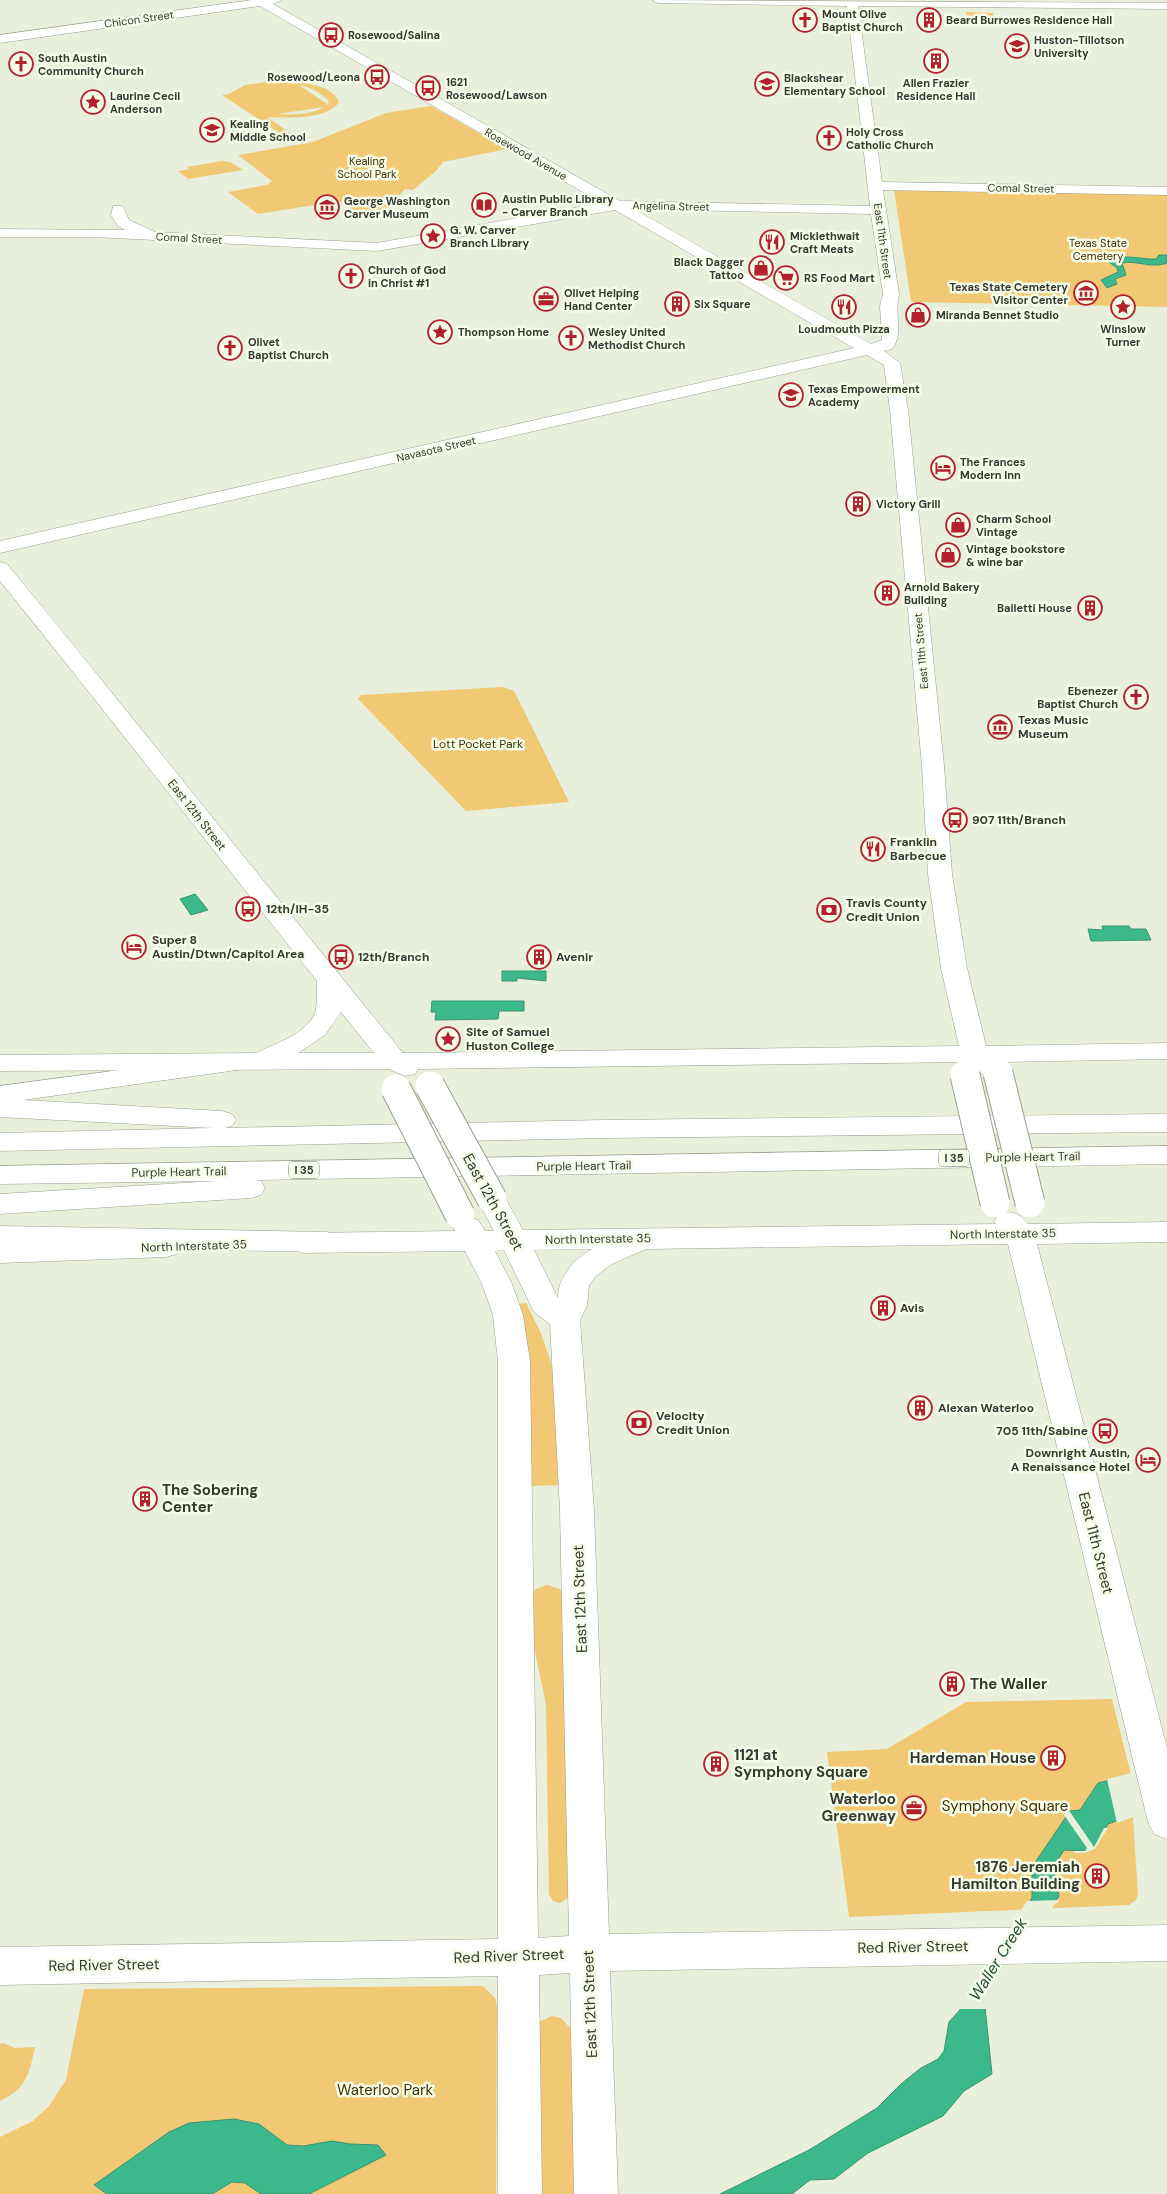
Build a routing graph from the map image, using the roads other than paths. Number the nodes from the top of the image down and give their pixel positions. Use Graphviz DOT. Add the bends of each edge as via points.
graph roads {
  1 [pos="277,0"];
  2 [pos="658,0"];
  3 [pos="259,1"];
  4 [pos="852,1"];
  5 [pos="1167,6"];
  6 [pos="0,38"];
  7 [pos="875,186"];
  8 [pos="1167,191"];
  9 [pos="617,206"];
  10 [pos="118,209"];
  11 [pos="878,210"];
  12 [pos="0,233"];
  13 [pos="160,237"];
  14 [pos="319,244"];
  15 [pos="377,247"];
  16 [pos="334,256"];
  17 [pos="872,351"];
  18 [pos="0,547"];
  19 [pos="0,568"];
  20 [pos="330,980"];
  21 [pos="1167,1051"];
  22 [pos="395,1061"];
  23 [pos="0,1062"];
  24 [pos="251,1062"];
  25 [pos="970,1065"];
  26 [pos="2,1099"];
  27 [pos="1167,1108"];
  28 [pos="1167,1123"];
  29 [pos="778,1128"];
  30 [pos="605,1129"];
  31 [pos="0,1142"];
  32 [pos="1167,1155"];
  33 [pos="742,1164"];
  34 [pos="607,1165"];
  35 [pos="1167,1172"];
  36 [pos="0,1175"];
  37 [pos="0,1204"];
  38 [pos="507,1227"];
  39 [pos="468,1228"];
  40 [pos="1167,1232"];
  41 [pos="1020,1234"];
  42 [pos="0,1236"];
  43 [pos="655,1238"];
  44 [pos="327,1242"];
  45 [pos="0,1252"];
  46 [pos="565,1320"];
  47 [pos="1167,1822"];
  48 [pos="1167,1943"];
  49 [pos="588,1952"];
  50 [pos="520,1957"];
  51 [pos="0,1966"];
  52 [pos="596,2184"];
  53 [pos="520,2194"];
  1 -- 3 [label="main road, Chicon Street"];
  2 -- 4 [label="main road"];
  3 -- 6 [label="main road, Chicon Street"];
  3 -- 9 [label="main road, Rosewood Avenue"];
  4 -- 5 [label="main road"];
  4 -- 7 [label="main road, East 11th Street"];
  7 -- 8 [label="main road, Comal Street"];
  7 -- 11 [label="main road, East 11th Street"];
  9 -- 11 [label="main road, Angelina Street"];
  9 -- 15 [label="main road, Angelina Street"];
  9 -- 17 [label="main road, Rosewood Avenue"];
  10 -- 13 [label="main road" via="120,220 128,226"];
  11 -- 17 [label="main road, East 11th Street" via="891,294 888,306 891,336 886,346"];
  12 -- 13 [label="main road, Comal Street" via="33,231"];
  13 -- 14 [label="main road, Comal Street"];
  14 -- 15 [label="main road, Comal Street"];
  14 -- 16 [label="main road"];
  17 -- 18 [label="main road, Navasota Street"];
  17 -- 25 [label="main road, East 11th Street" via="892,363 894,373 933,766 940,874"];
  19 -- 20 [label="main road, East 12th Street"];
  20 -- 22 [label="main road, East 12th Street"];
  20 -- 24 [label="main road" via="328,1014 320,1025 286,1048"];
  21 -- 25 [label="main road"];
  22 -- 24 [label="main road"];
  22 -- 25 [label="main road"];
  22 -- 38 [label="main road, East 12th Street, bridge" via="430,1086"];
  22 -- 39 [label="main road, bridge" via="396,1089"];
  23 -- 24 [label="main road"];
  24 -- 26 [label="main road"];
  25 -- 41 [label="main road, East 11th Street, bridge" via="995,1203"];
  25 -- 41 [label="main road, bridge" via="998,1073 1030,1203"];
  26 -- 30 [label="main road" via="230,1121 469,1118"];
  27 -- 29 [label="main road" via="959,1112"];
  28 -- 29 [label="main road"];
  29 -- 30 [label="main road"];
  30 -- 31 [label="main road"];
  32 -- 33 [label="main road, Purple Heart Trail / I 35"];
  33 -- 34 [label="main road, Purple Heart Trail / I 35"];
  33 -- 35 [label="main road" via="968,1175"];
  34 -- 36 [label="main road, Purple Heart Trail / I 35"];
  34 -- 37 [label="main road" via="502,1181 312,1184"];
  38 -- 39 [label="main road, North Interstate 35"];
  38 -- 43 [label="main road, North Interstate 35"];
  38 -- 46 [label="main road, East 12th Street" via="545,1304"];
  39 -- 44 [label="main road, North Interstate 35"];
  39 -- 50 [label="main road" via="497,1284 508,1315 514,1361"];
  40 -- 41 [label="main road, North Interstate 35"];
  41 -- 43 [label="main road, North Interstate 35"];
  41 -- 47 [label="main road, East 11th Street"];
  42 -- 44 [label="main road"];
  43 -- 46 [label="main road" via="614,1250 595,1261 574,1287 572,1305"];
  44 -- 45 [label="main road, North Interstate 35"];
  46 -- 49 [label="main road, East 12th Street" via="577,1510"];
  48 -- 49 [label="main road, Red River Street"];
  49 -- 50 [label="main road, Red River Street"];
  49 -- 52 [label="main road, East 12th Street"];
  50 -- 51 [label="main road, Red River Street"];
  50 -- 53 [label="main road"];
}
